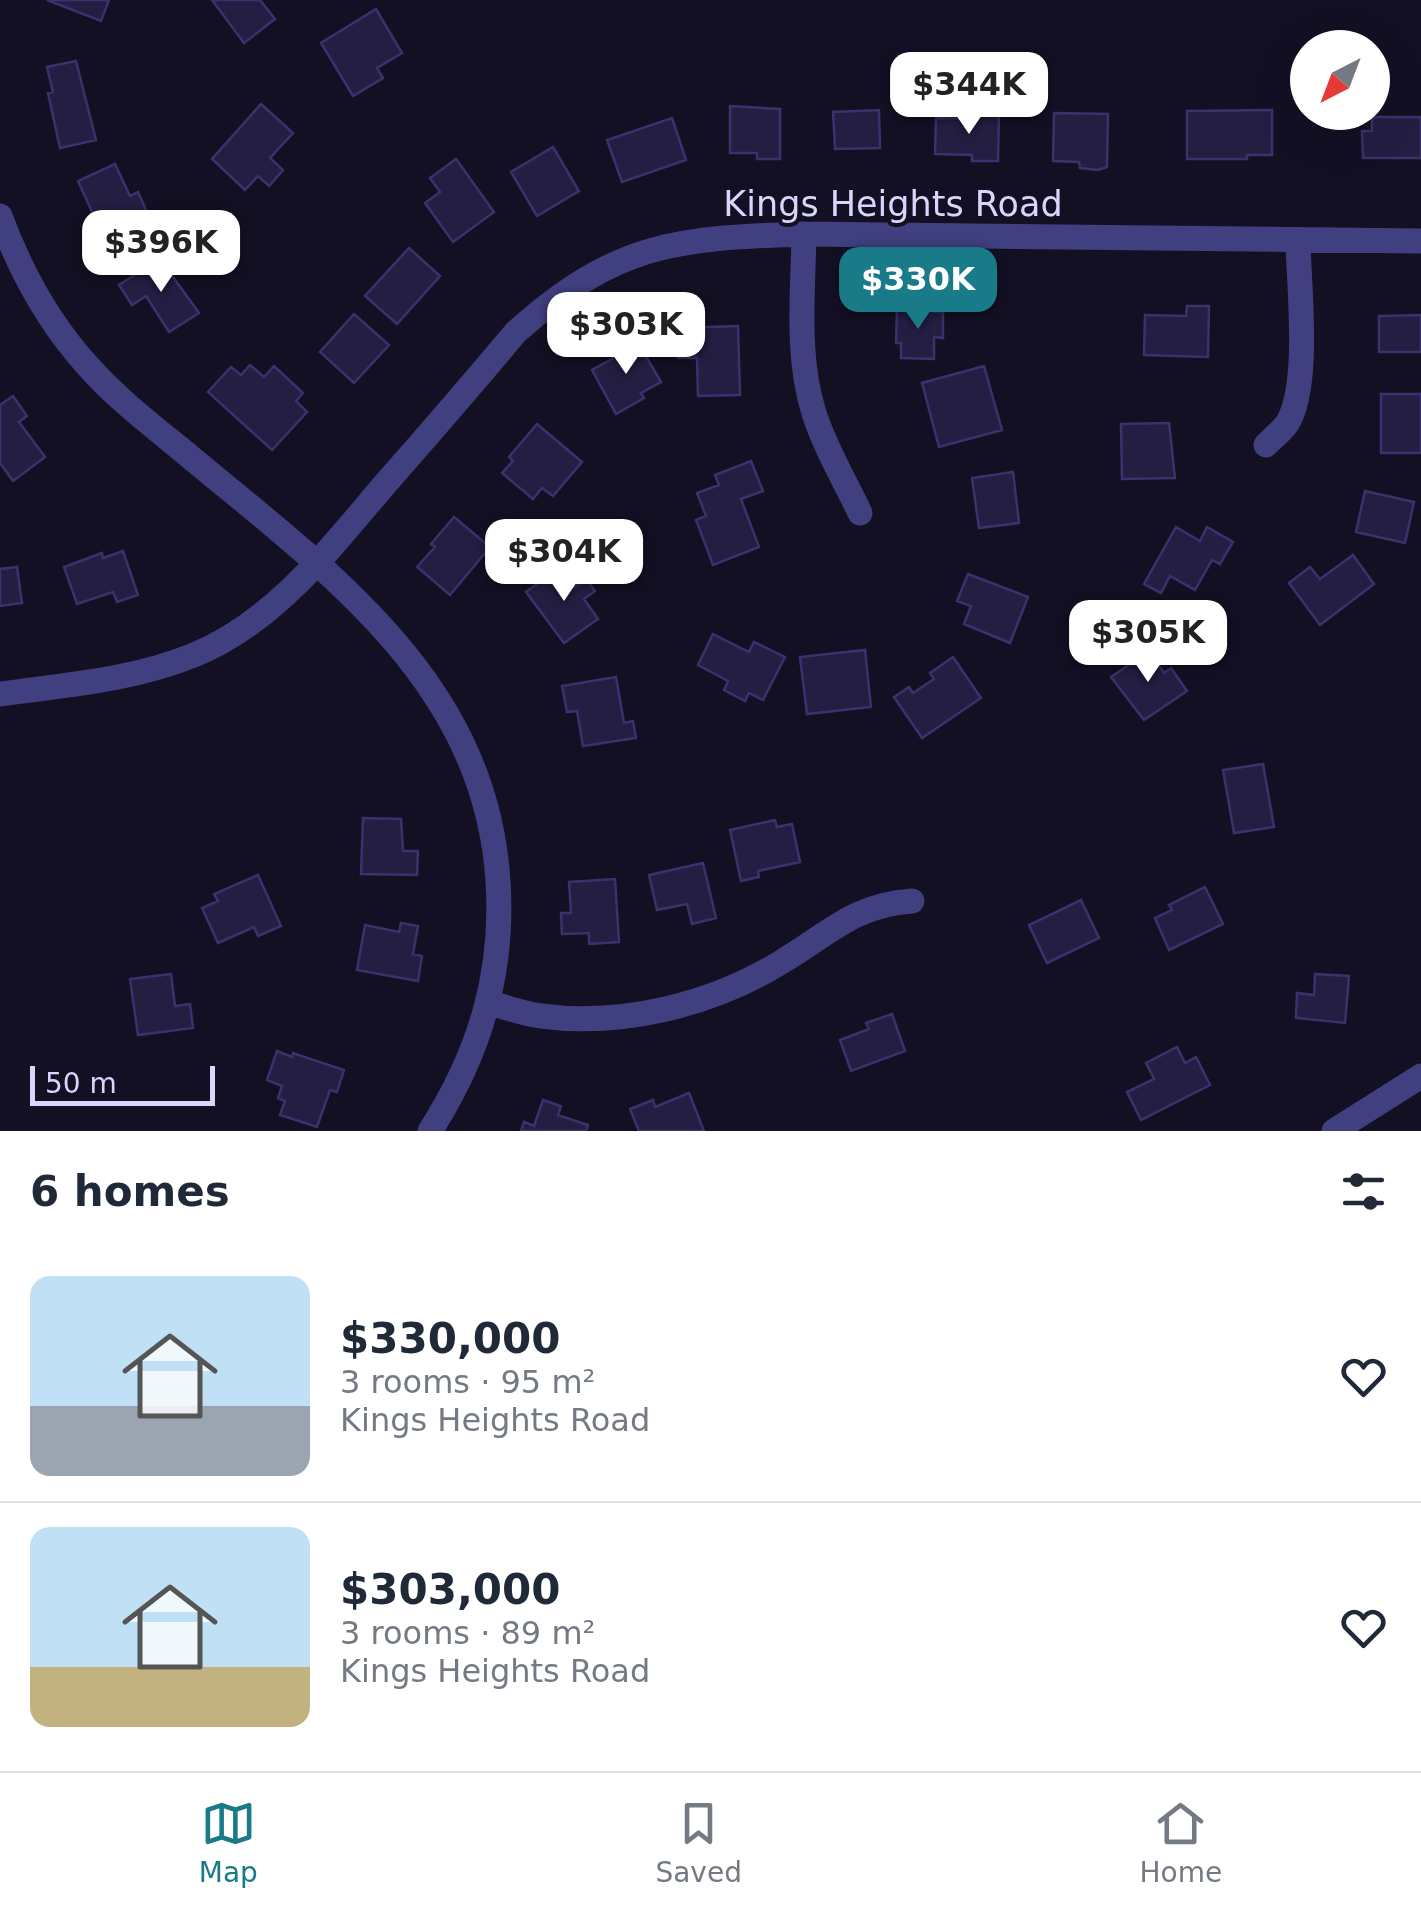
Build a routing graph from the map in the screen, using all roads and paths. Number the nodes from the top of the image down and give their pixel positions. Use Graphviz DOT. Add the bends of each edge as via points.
graph roads {
  1 [pos="0,216"];
  2 [pos="804,234"];
  3 [pos="1421,241"];
  4 [pos="1298,242"];
  5 [pos="1266,445"];
  6 [pos="860,513"];
  7 [pos="317,563"];
  8 [pos="0,694"];
  9 [pos="912,901"];
  10 [pos="489,1003"];
  11 [pos="1421,1076"];
  12 [pos="430,1131"];
  13 [pos="1334,1131"];
  1 -- 7 [label="street" via="32,287 86,364"];
  2 -- 4 [label="street, Kings Heights Road"];
  2 -- 6 [label="street" via="802,342 810,396"];
  2 -- 7 [label="street, Kings Heights Road" via="669,244 576,284 516,332"];
  3 -- 4 [label="street, Kings Heights Road"];
  4 -- 5 [label="street" via="1296,403"];
  7 -- 8 [label="street, Kings Heights Road" via="272,606 199,653 115,677"];
  7 -- 10 [label="street" via="392,634 472,760 490,818 498,880 499,951"];
  9 -- 10 [label="street" via="858,912 742,986 694,1002 592,1017 542,1016"];
  10 -- 12 [label="street" via="461,1077"];
  11 -- 13 [label="street"];
}
